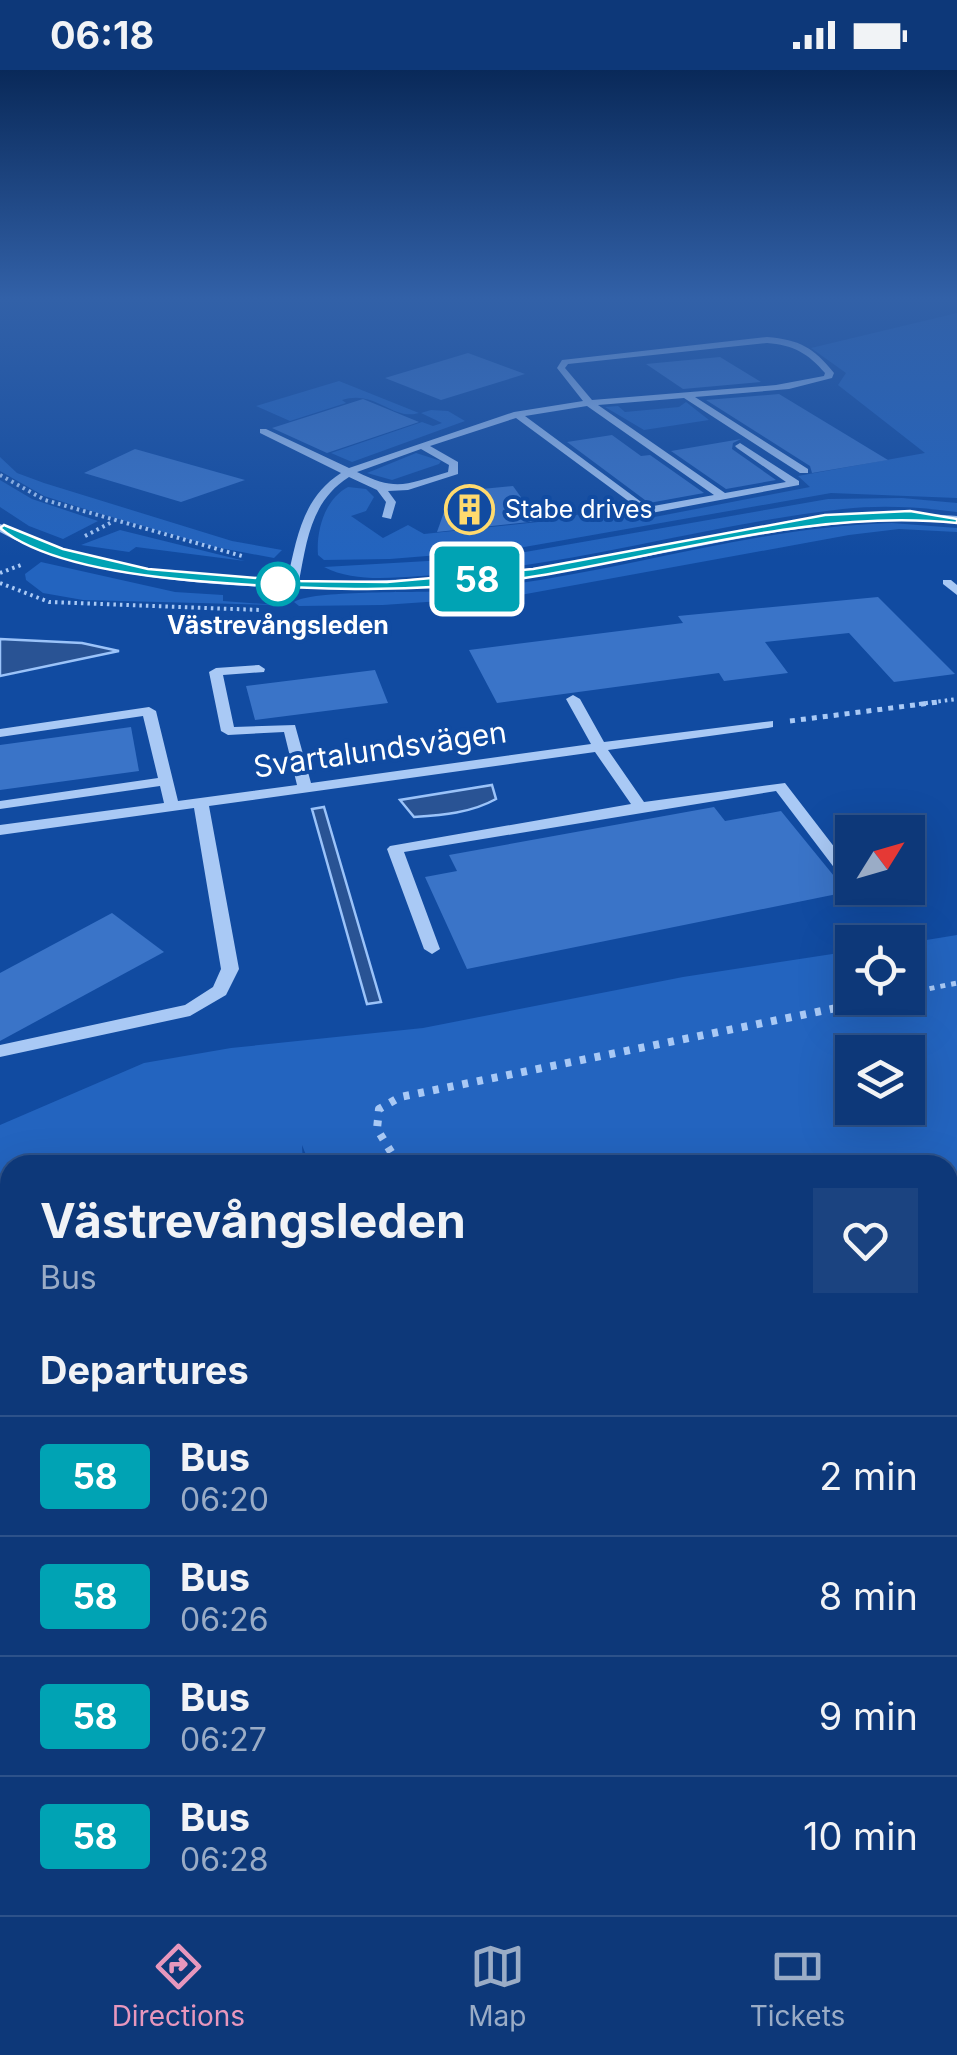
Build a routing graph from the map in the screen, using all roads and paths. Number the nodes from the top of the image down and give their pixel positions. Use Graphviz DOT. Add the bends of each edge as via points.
graph roads {
  1 [pos="575,385"];
  2 [pos="805,385"];
  3 [pos="686,395"];
  4 [pos="590,404"];
  5 [pos="517,414"];
  6 [pos="263,431"];
  7 [pos="422,445"];
  8 [pos="740,446"];
  9 [pos="804,471"];
  10 [pos="352,472"];
  11 [pos="0,475"];
  12 [pos="381,488"];
  13 [pos="722,496"];
  14 [pos="387,516"];
  15 [pos="957,519"];
  16 [pos="115,520"];
  17 [pos="2,531"];
  18 [pos="76,541"];
  19 [pos="31,560"];
  20 [pos="298,561"];
  21 [pos="0,573"];
  22 [pos="292,585"];
  23 [pos="259,669"];
  24 [pos="573,698"];
  25 [pos="957,699"];
  26 [pos="768,724"];
  27 [pos="0,733"];
  28 [pos="599,747"];
  29 [pos="166,782"];
  30 [pos="305,788"];
  31 [pos="201,803"];
  32 [pos="0,805"];
  33 [pos="172,806"];
  34 [pos="640,806"];
  35 [pos="0,830"];
  36 [pos="835,859"];
  37 [pos="432,949"];
  38 [pos="957,982"];
  39 [pos="925,989"];
  40 [pos="835,1009"];
  41 [pos="0,1050"];
  42 [pos="392,1155"];
  1 -- 4 [label="street"];
  2 -- 3 [label="street"];
  3 -- 4 [label="street"];
  3 -- 9 [label="street"];
  4 -- 5 [label="street"];
  4 -- 13 [label="street"];
  5 -- 7 [label="street"];
  5 -- 13 [label="street" via="646,511"];
  6 -- 10 [label="street"];
  7 -- 10 [label="street"];
  7 -- 12 [label="street" via="448,458 453,474 408,488"];
  8 -- 13 [label="street" via="795,482"];
  10 -- 12 [label="street"];
  10 -- 20 [label="street" via="321,494"];
  11 -- 16 [label="path" via="45,500"];
  12 -- 14 [label="street" via="392,502"];
  15 -- 22 [label="street" via="852,516 533,573 387,586"];
  16 -- 18 [label="path"];
  16 -- 20 [label="path" via="208,549"];
  17 -- 22 [label="street" via="128,570"];
  19 -- 21 [label="path"];
  20 -- 22 [label="street"];
  23 -- 30 [label="street" via="216,672 228,731 290,728"];
  24 -- 28 [label="street"];
  25 -- 26 [label="path"];
  26 -- 28 [label="street, Svartalundsvägen"];
  27 -- 29 [label="street" via="149,711"];
  28 -- 30 [label="street, Svartalundsvägen"];
  28 -- 34 [label="street"];
  29 -- 32 [label="street"];
  29 -- 33 [label="street"];
  30 -- 31 [label="street, Svartalundsvägen"];
  31 -- 33 [label="street, Svartalundsvägen"];
  31 -- 41 [label="street" via="230,969 220,991 190,1010"];
  33 -- 35 [label="street, Svartalundsvägen"];
  34 -- 36 [label="street" via="780,786"];
  34 -- 37 [label="street" via="395,850"];
  38 -- 39 [label="path"];
  40 -- 42 [label="path" via="400,1098 379,1109 377,1129"];
}
